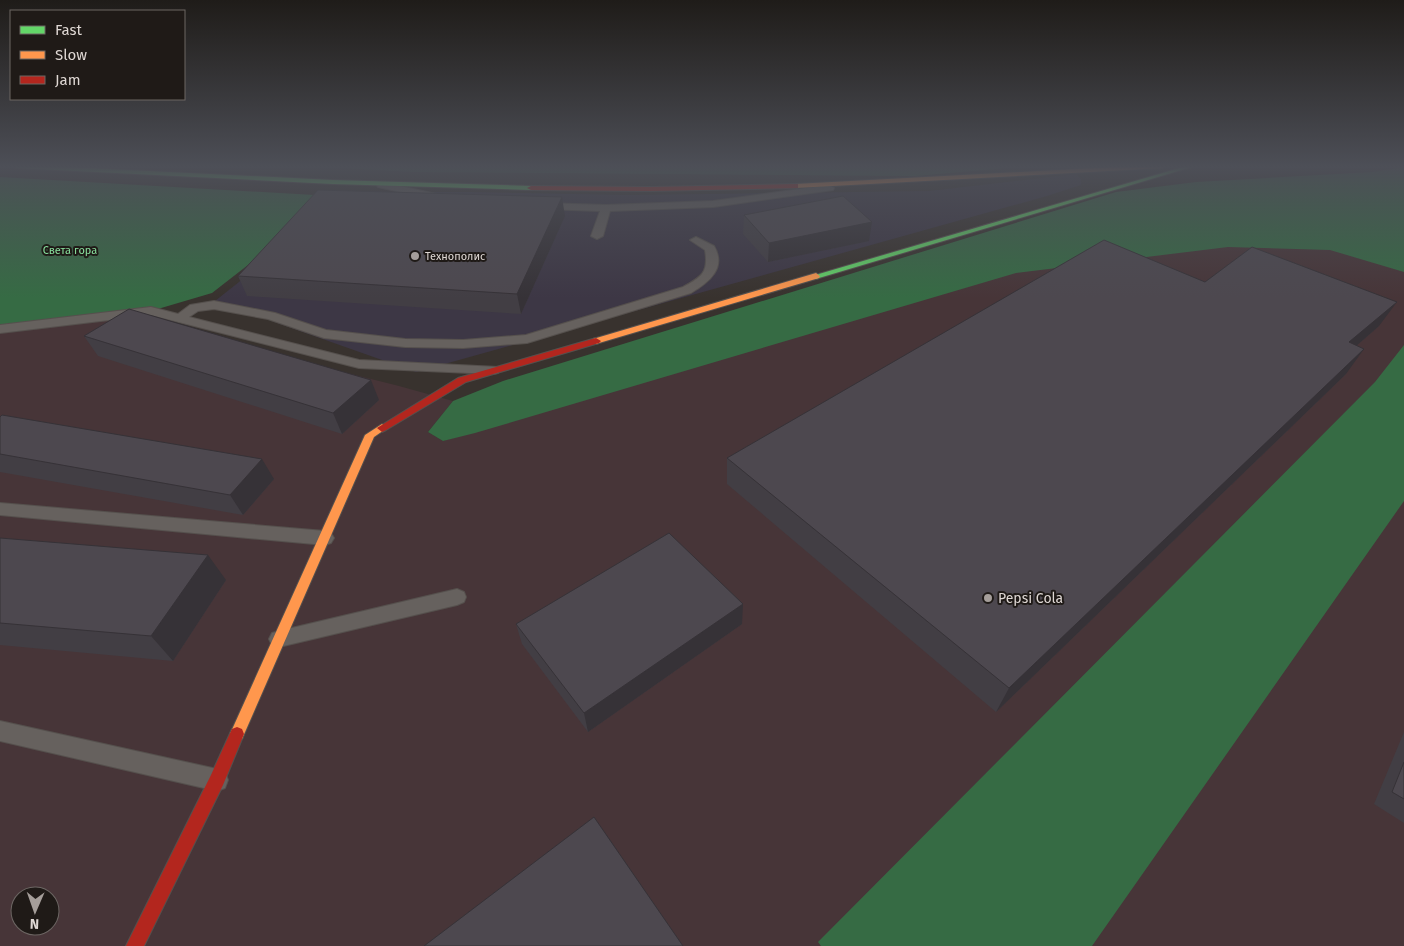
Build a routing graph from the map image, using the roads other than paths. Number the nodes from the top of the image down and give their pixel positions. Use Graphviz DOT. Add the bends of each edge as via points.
graph roads {
  1 [pos="605,210"];
  2 [pos="1041,210"];
  3 [pos="598,236"];
  4 [pos="696,240"];
  5 [pos="181,319"];
  6 [pos="0,329"];
  7 [pos="493,370"];
  8 [pos="0,509"];
  9 [pos="325,538"];
  10 [pos="457,597"];
  11 [pos="280,639"];
  12 [pos="0,731"];
  13 [pos="217,780"];
  14 [pos="135,946"];
  1 -- 3 [label="lane"];
  2 -- 7 [label="main road"];
  4 -- 5 [label="lane" via="710,248 714,262 708,278 687,290 527,339 463,344 405,343 324,334 270,316 214,305 195,308"];
  5 -- 6 [label="lane" via="152,311"];
  5 -- 7 [label="lane" via="359,364"];
  7 -- 9 [label="main road" via="462,380 370,435"];
  8 -- 9 [label="lane"];
  9 -- 11 [label="main road"];
  10 -- 11 [label="lane"];
  11 -- 13 [label="main road"];
  12 -- 13 [label="lane"];
  13 -- 14 [label="main road"];
}
